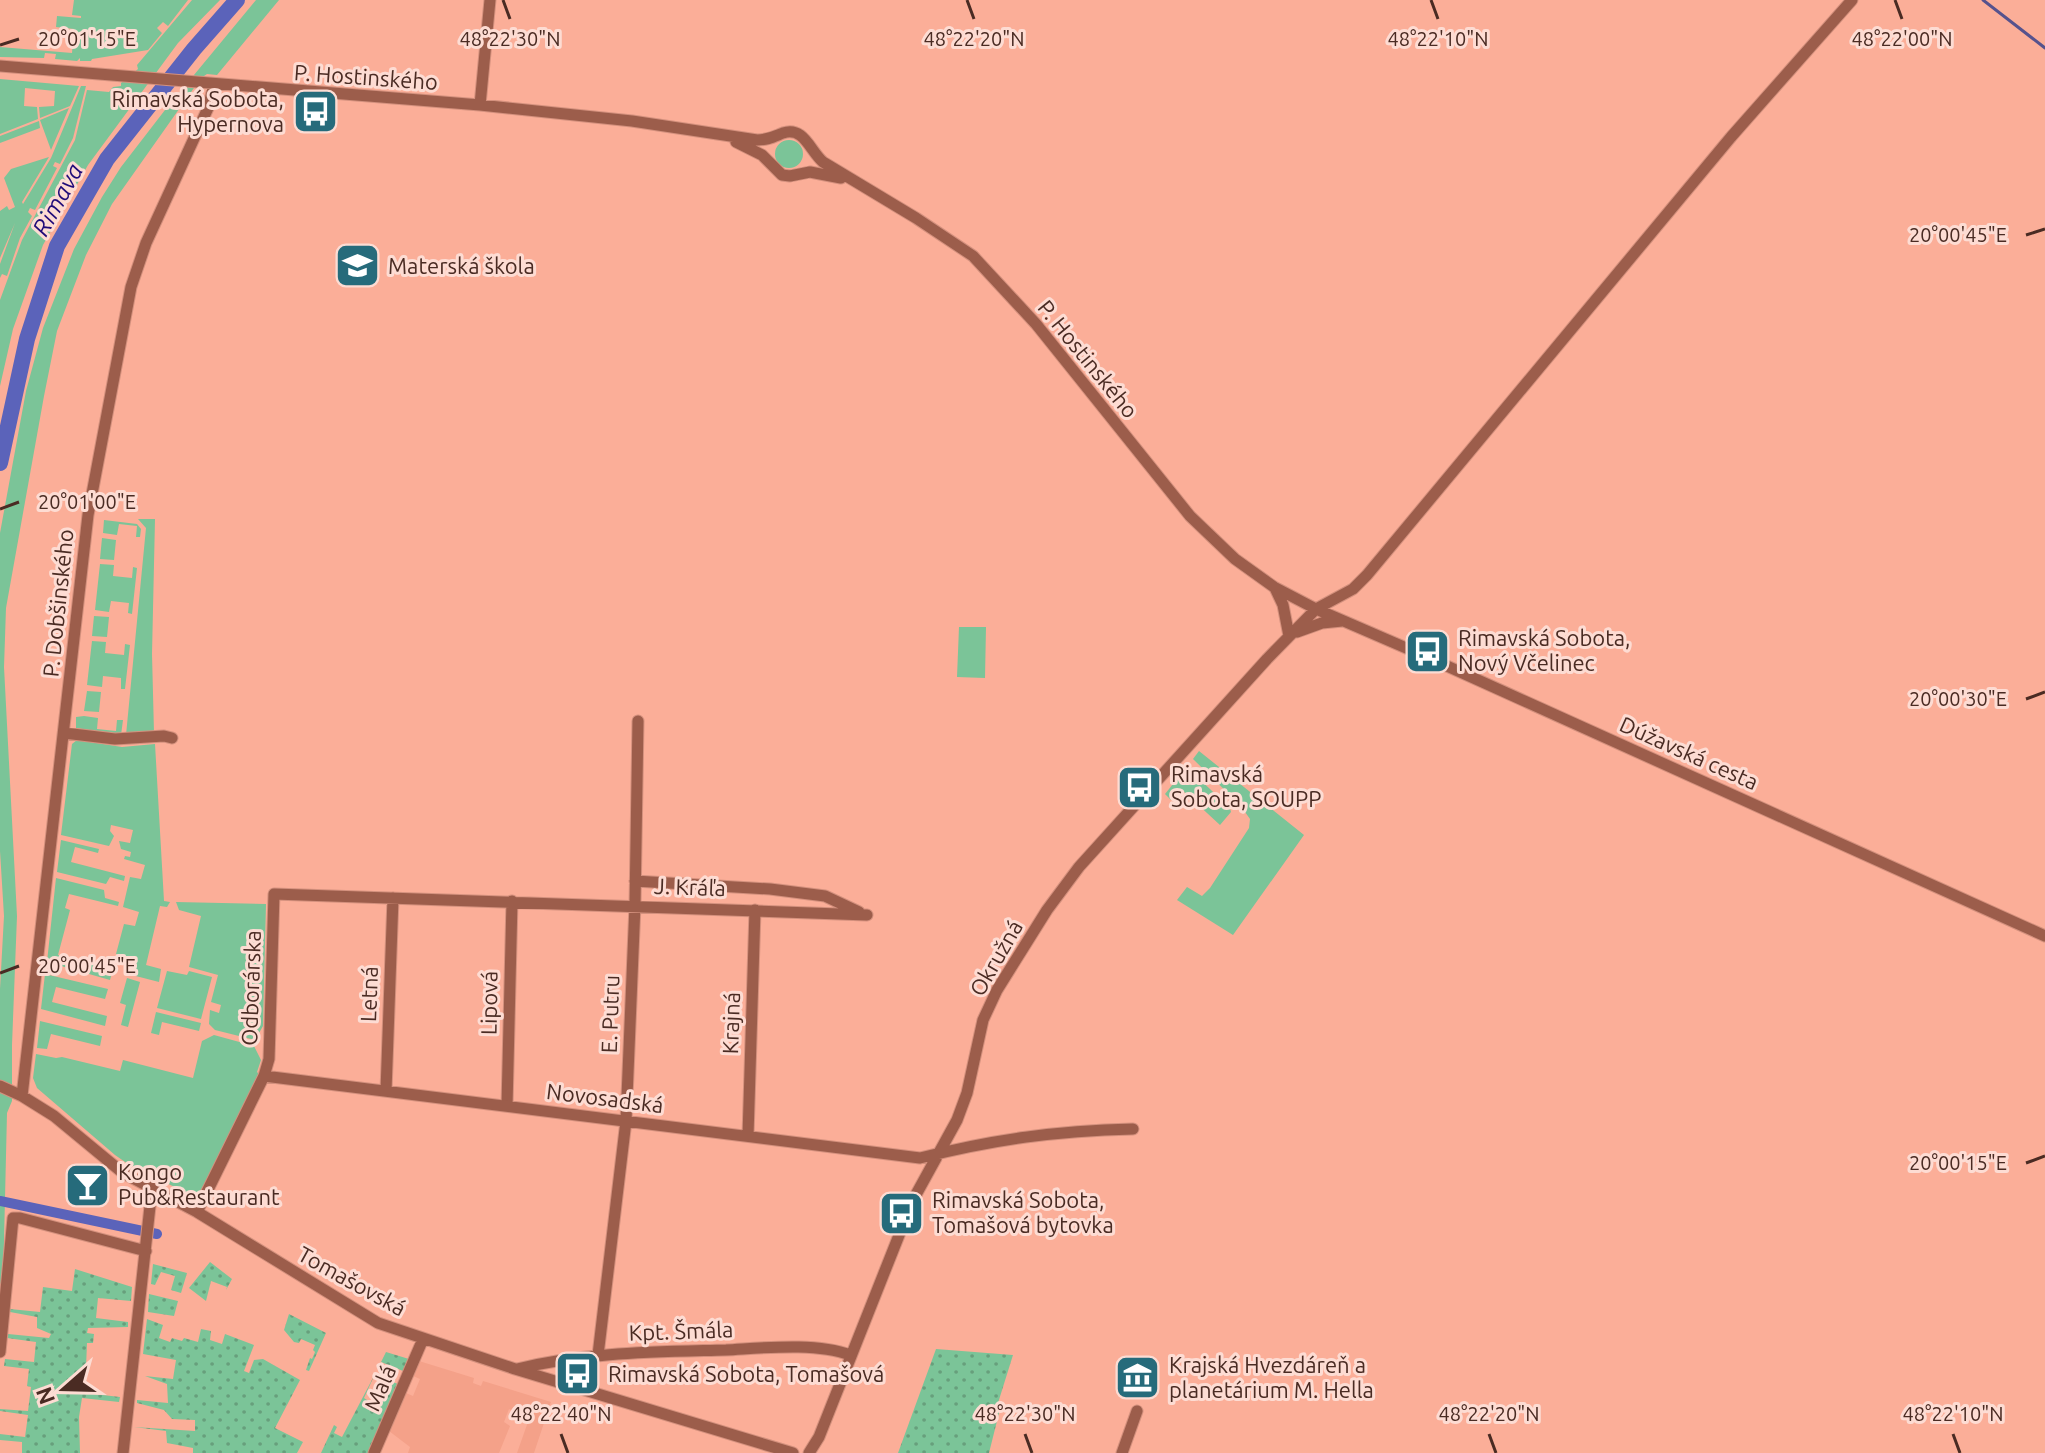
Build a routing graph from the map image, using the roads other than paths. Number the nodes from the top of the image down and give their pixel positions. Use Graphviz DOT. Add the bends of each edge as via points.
graph roads {
  1 [pos="490,0"];
  2 [pos="1852,0"];
  3 [pos="0,66"];
  4 [pos="209,84"];
  5 [pos="480,105"];
  6 [pos="728,137"];
  7 [pos="774,139"];
  8 [pos="811,149"];
  9 [pos="768,161"];
  10 [pos="802,173"];
  11 [pos="850,180"];
  12 [pos="1274,587"];
  13 [pos="1316,609"];
  14 [pos="1343,620"];
  15 [pos="1289,636"];
  16 [pos="638,721"];
  17 [pos="64,733"];
  18 [pos="172,738"];
  19 [pos="635,881"];
  20 [pos="274,894"];
  21 [pos="393,898"];
  22 [pos="512,901"];
  23 [pos="635,905"];
  24 [pos="755,910"];
  25 [pos="2045,936"];
  26 [pos="264,1076"];
  27 [pos="0,1086"];
  28 [pos="386,1091"];
  29 [pos="22,1096"];
  30 [pos="507,1106"];
  31 [pos="626,1121"];
  32 [pos="1133,1129"];
  33 [pos="748,1136"];
  34 [pos="940,1153"];
  35 [pos="152,1188"];
  36 [pos="197,1212"];
  37 [pos="147,1239"];
  38 [pos="423,1339"];
  39 [pos="0,1352"];
  40 [pos="598,1355"];
  41 [pos="850,1355"];
  42 [pos="515,1369"];
  43 [pos="1137,1411"];
  44 [pos="123,1453"];
  45 [pos="374,1453"];
  46 [pos="793,1453"];
  47 [pos="809,1453"];
  48 [pos="1122,1453"];
  1 -- 5 [label="street"];
  2 -- 13 [label="street, Okružná" via="1731,137 1367,575"];
  3 -- 4 [label="street, P. Hostinského"];
  4 -- 5 [label="street, P. Hostinského"];
  4 -- 17 [label="street, P. Dobšinského" via="208,108 131,287 88,515"];
  5 -- 6 [label="street, P. Hostinského"];
  6 -- 7 [label="street, P. Hostinského"];
  6 -- 9 [label="street, P. Hostinského"];
  7 -- 8 [label="street, P. Hostinského" via="796,133"];
  7 -- 9 [label="street"];
  8 -- 10 [label="street"];
  8 -- 11 [label="street, P. Hostinského"];
  9 -- 10 [label="street, P. Hostinského" via="782,175"];
  10 -- 11 [label="street, P. Hostinského"];
  11 -- 12 [label="street, P. Hostinského" via="973,256 1036,324 1190,516"];
  12 -- 13 [label="street, P. Hostinského"];
  12 -- 15 [label="street"];
  13 -- 14 [label="street, Dúžavská cesta"];
  13 -- 15 [label="street, Okružná"];
  14 -- 15 [label="street, Okružná"];
  14 -- 25 [label="street, Dúžavská cesta"];
  15 -- 34 [label="street, Okružná" via="1079,867 1047,910 983,1020 967,1093"];
  16 -- 19 [label="street, E. Putru"];
  17 -- 18 [label="street"];
  17 -- 29 [label="street, P. Dobšinského"];
  19 -- 23 [label="street, E. Putru"];
  19 -- 24 [label="street, J. Kráľa" via="825,896 867,915"];
  20 -- 21 [label="street, J. Kráľa"];
  20 -- 26 [label="street, Odborárska" via="269,1059"];
  21 -- 22 [label="street, J. Kráľa"];
  21 -- 28 [label="street, Letná"];
  22 -- 23 [label="street, J. Kráľa"];
  22 -- 30 [label="street, Lipová"];
  23 -- 24 [label="street, J. Kráľa"];
  23 -- 31 [label="street, E. Putru"];
  24 -- 33 [label="street, Krajná"];
  26 -- 28 [label="street, Novosadská"];
  26 -- 36 [label="street, Odborárska"];
  27 -- 29 [label="street, Tomašovská"];
  28 -- 30 [label="street, Novosadská"];
  29 -- 35 [label="street, Tomašovská" via="123,1173"];
  30 -- 31 [label="street, Novosadská"];
  31 -- 33 [label="street, Novosadská"];
  31 -- 40 [label="street, E. Putru"];
  32 -- 34 [label="street, Novosadská" via="1011,1137"];
  33 -- 34 [label="street, Novosadská" via="920,1158"];
  34 -- 41 [label="street, Okružná" via="913,1200"];
  35 -- 36 [label="street, Tomašovská"];
  35 -- 37 [label="street"];
  36 -- 38 [label="street, Tomašovská" via="354,1310"];
  37 -- 39 [label="street" via="13,1218"];
  37 -- 44 [label="street"];
  38 -- 42 [label="street, Tomašovská"];
  38 -- 45 [label="street, Malá"];
  40 -- 41 [label="street, Kpt. Šmála" via="768,1348"];
  40 -- 42 [label="street, Kpt. Šmála"];
  41 -- 47 [label="street, Okružná"];
  42 -- 46 [label="street, Tomašovská"];
  43 -- 48 [label="street"];
}
